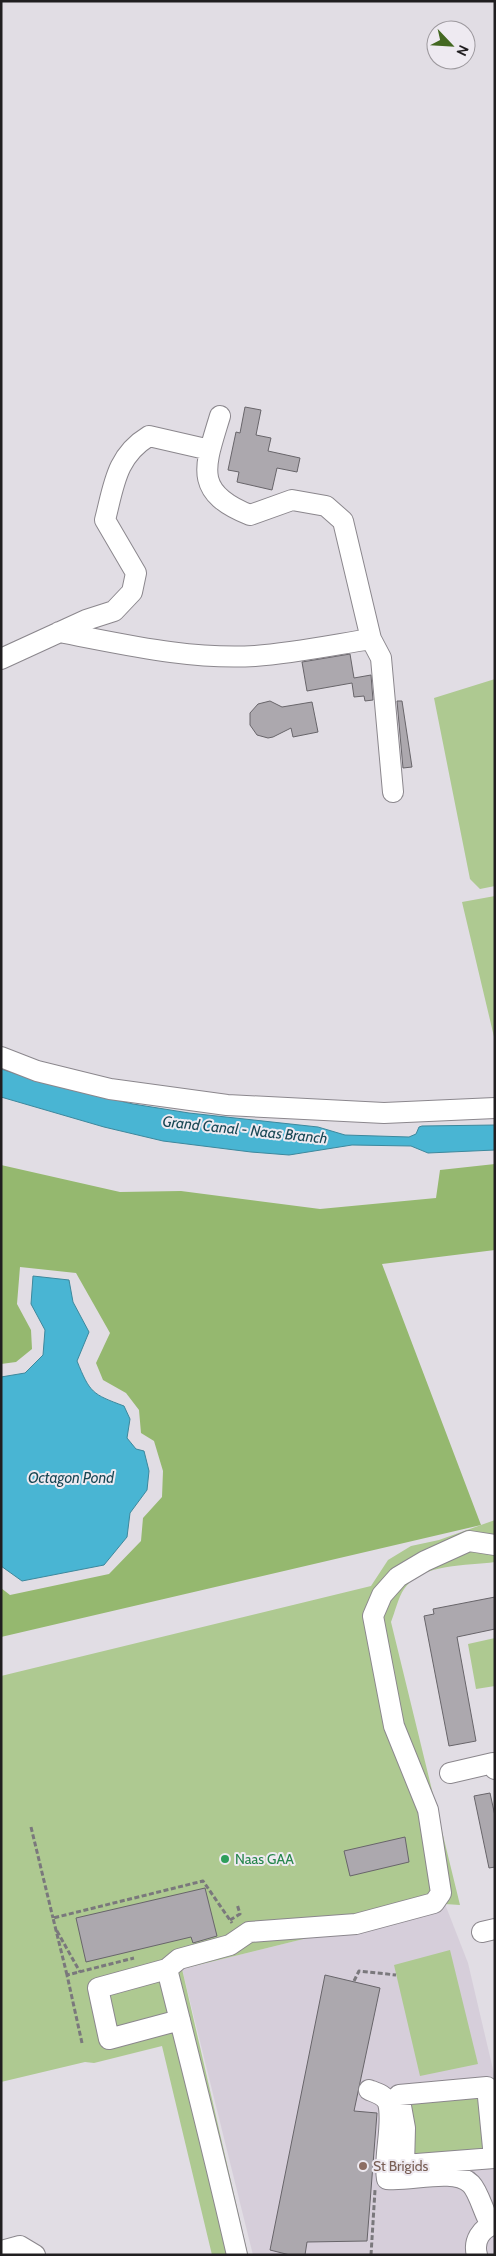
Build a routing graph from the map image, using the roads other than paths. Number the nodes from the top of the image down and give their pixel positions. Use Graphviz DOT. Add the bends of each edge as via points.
graph roads {
  1 [pos="220,416"];
  2 [pos="210,450"];
  3 [pos="59,632"];
  4 [pos="371,639"];
  5 [pos="1,659"];
  6 [pos="393,792"];
  7 [pos="1,1057"];
  8 [pos="495,1108"];
  9 [pos="495,1545"];
  10 [pos="495,1769"];
  11 [pos="450,1773"];
  12 [pos="167,1969"];
  13 [pos="180,2020"];
  14 [pos="369,2090"];
  15 [pos="397,2132"];
  16 [pos="494,2160"];
  17 [pos="493,2225"];
  18 [pos="1,2251"];
  19 [pos="36,2255"];
  20 [pos="237,2255"];
  21 [pos="477,2255"];
  1 -- 2 [label="street"];
  2 -- 3 [label="street" via="149,436 133,445 113,483 105,520 136,573 132,592 114,611"];
  2 -- 4 [label="street" via="206,479 214,493 233,508 250,515 292,500 326,506 343,520"];
  3 -- 4 [label="street" via="153,650 254,656"];
  3 -- 5 [label="street"];
  4 -- 6 [label="street" via="381,658"];
  7 -- 8 [label="street" via="37,1071 110,1088 228,1105 384,1113"];
  9 -- 12 [label="street" via="469,1542 425,1560 398,1577 382,1595 374,1616 394,1726 428,1810 442,1893 434,1903 356,1924 249,1932 230,1945 178,1959"];
  10 -- 11 [label="street" via="492,1763"];
  12 -- 13 [label="street"];
  12 -- 13 [label="street" via="98,1988 109,2039"];
  13 -- 20 [label="street"];
  14 -- 15 [label="street" via="382,2095 388,2103"];
  15 -- 16 [label="street" via="404,2165"];
  15 -- 16 [label="street" via="399,2095 487,2087"];
  15 -- 17 [label="street" via="385,2167 387,2179 463,2178 478,2194 482,2209"];
  17 -- 21 [label="street" via="479,2235"];
  18 -- 19 [label="street" via="20,2246"];
}
